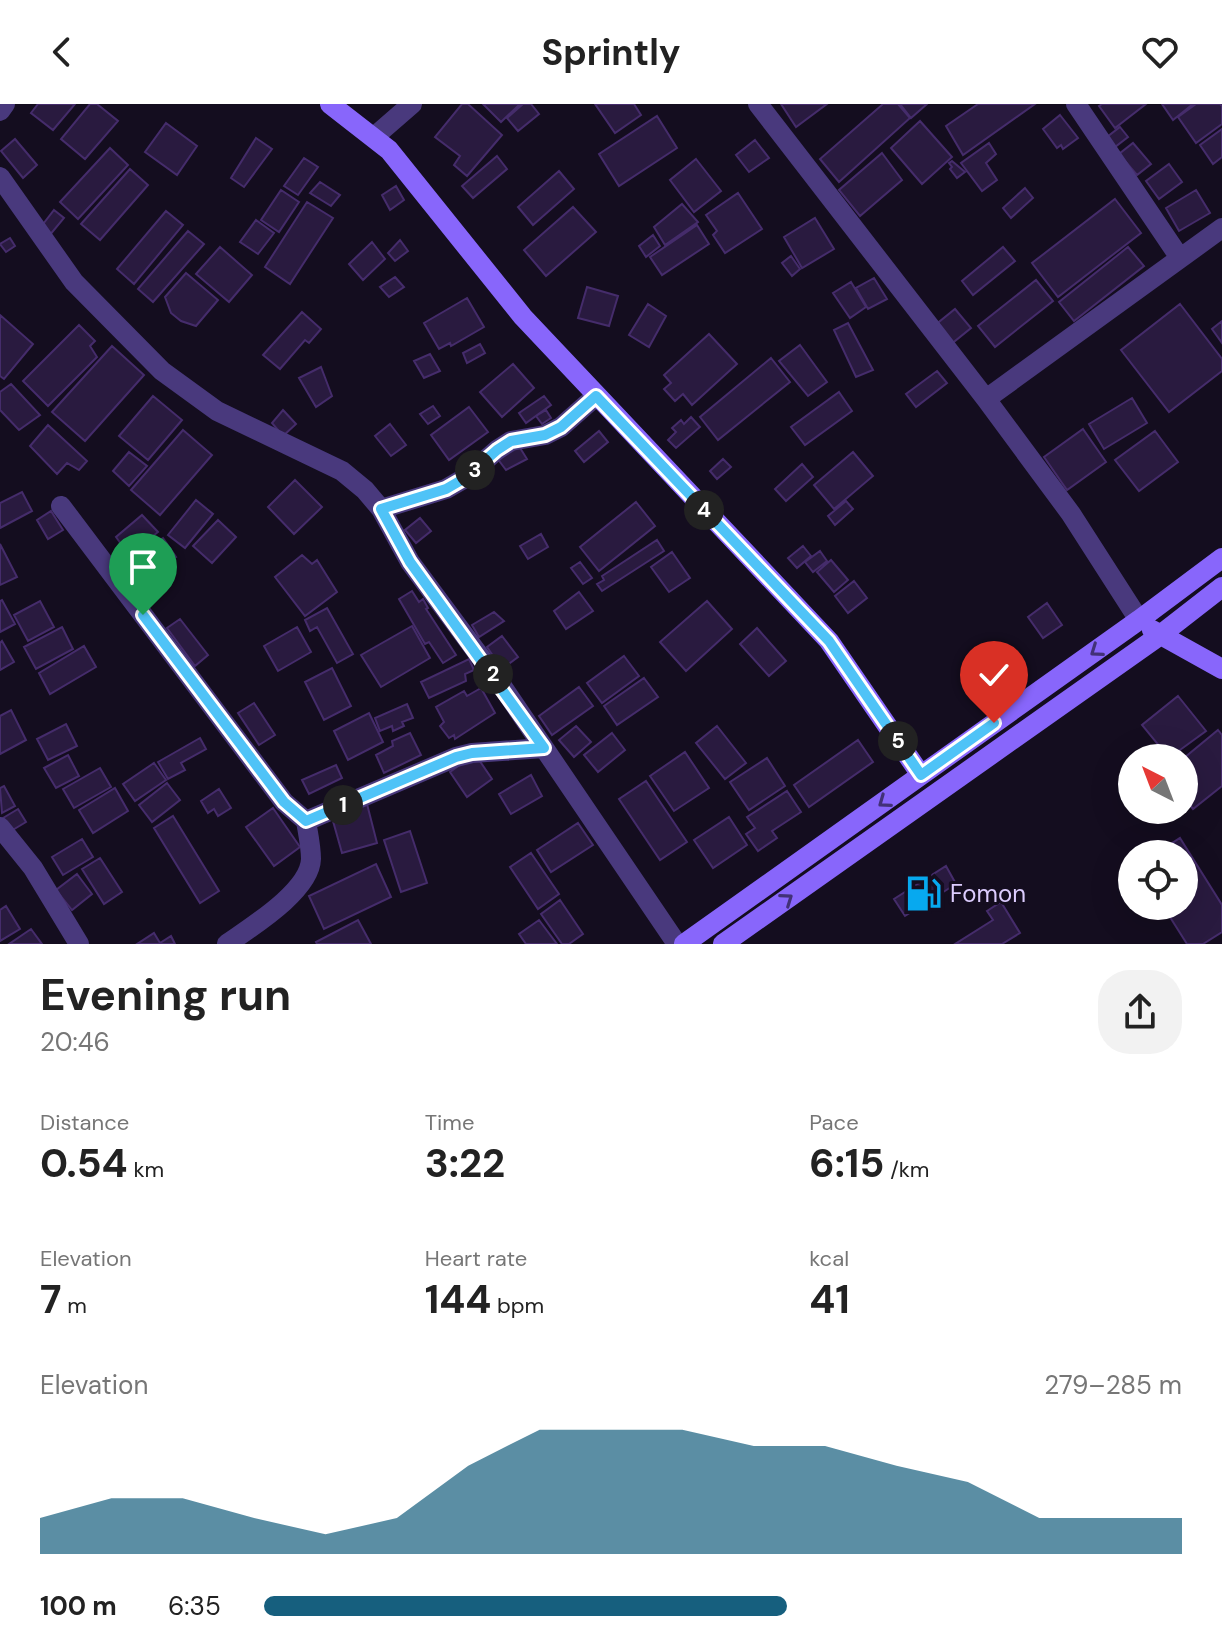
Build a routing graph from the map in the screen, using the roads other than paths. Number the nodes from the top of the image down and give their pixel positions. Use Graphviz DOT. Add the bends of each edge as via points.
graph roads {
  1 [pos="5,104"];
  2 [pos="330,104"];
  3 [pos="412,104"];
  4 [pos="758,104"];
  5 [pos="1076,104"];
  6 [pos="0,111"];
  7 [pos="374,137"];
  8 [pos="0,177"];
  9 [pos="1222,228"];
  10 [pos="1180,258"];
  11 [pos="596,396"];
  12 [pos="986,399"];
  13 [pos="61,506"];
  14 [pos="381,509"];
  15 [pos="1222,558"];
  16 [pos="1203,572"];
  17 [pos="1221,591"];
  18 [pos="1139,620"];
  19 [pos="1159,636"];
  20 [pos="1222,669"];
  21 [pos="544,748"];
  22 [pos="921,775"];
  23 [pos="306,821"];
  24 [pos="0,827"];
  25 [pos="79,944"];
  26 [pos="227,944"];
  27 [pos="677,944"];
  28 [pos="684,944"];
  29 [pos="723,944"];
  1 -- 6 [label="street"];
  2 -- 7 [label="main road"];
  3 -- 7 [label="street"];
  4 -- 12 [label="street"];
  5 -- 10 [label="street"];
  7 -- 11 [label="main road" via="410,173 505,296"];
  8 -- 14 [label="street" via="74,282 162,371 217,411 342,471"];
  9 -- 10 [label="street"];
  10 -- 12 [label="street"];
  11 -- 14 [label="street" via="561,427 511,441 446,489"];
  11 -- 22 [label="main road" via="829,641"];
  12 -- 18 [label="street" via="1071,514"];
  13 -- 23 [label="street" via="284,802"];
  14 -- 21 [label="street" via="410,562"];
  15 -- 16 [label="main road"];
  16 -- 17 [label="main road"];
  16 -- 18 [label="main road"];
  17 -- 19 [label="main road"];
  18 -- 19 [label="main road"];
  18 -- 22 [label="main road, one-way"];
  19 -- 20 [label="main road"];
  29 -- 19 [label="main road, one-way"];
  21 -- 23 [label="street" via="456,757"];
  21 -- 27 [label="street"];
  22 -- 28 [label="main road, one-way"];
  23 -- 26 [label="street" via="309,872 300,886"];
  24 -- 25 [label="street" via="33,868"];
}
